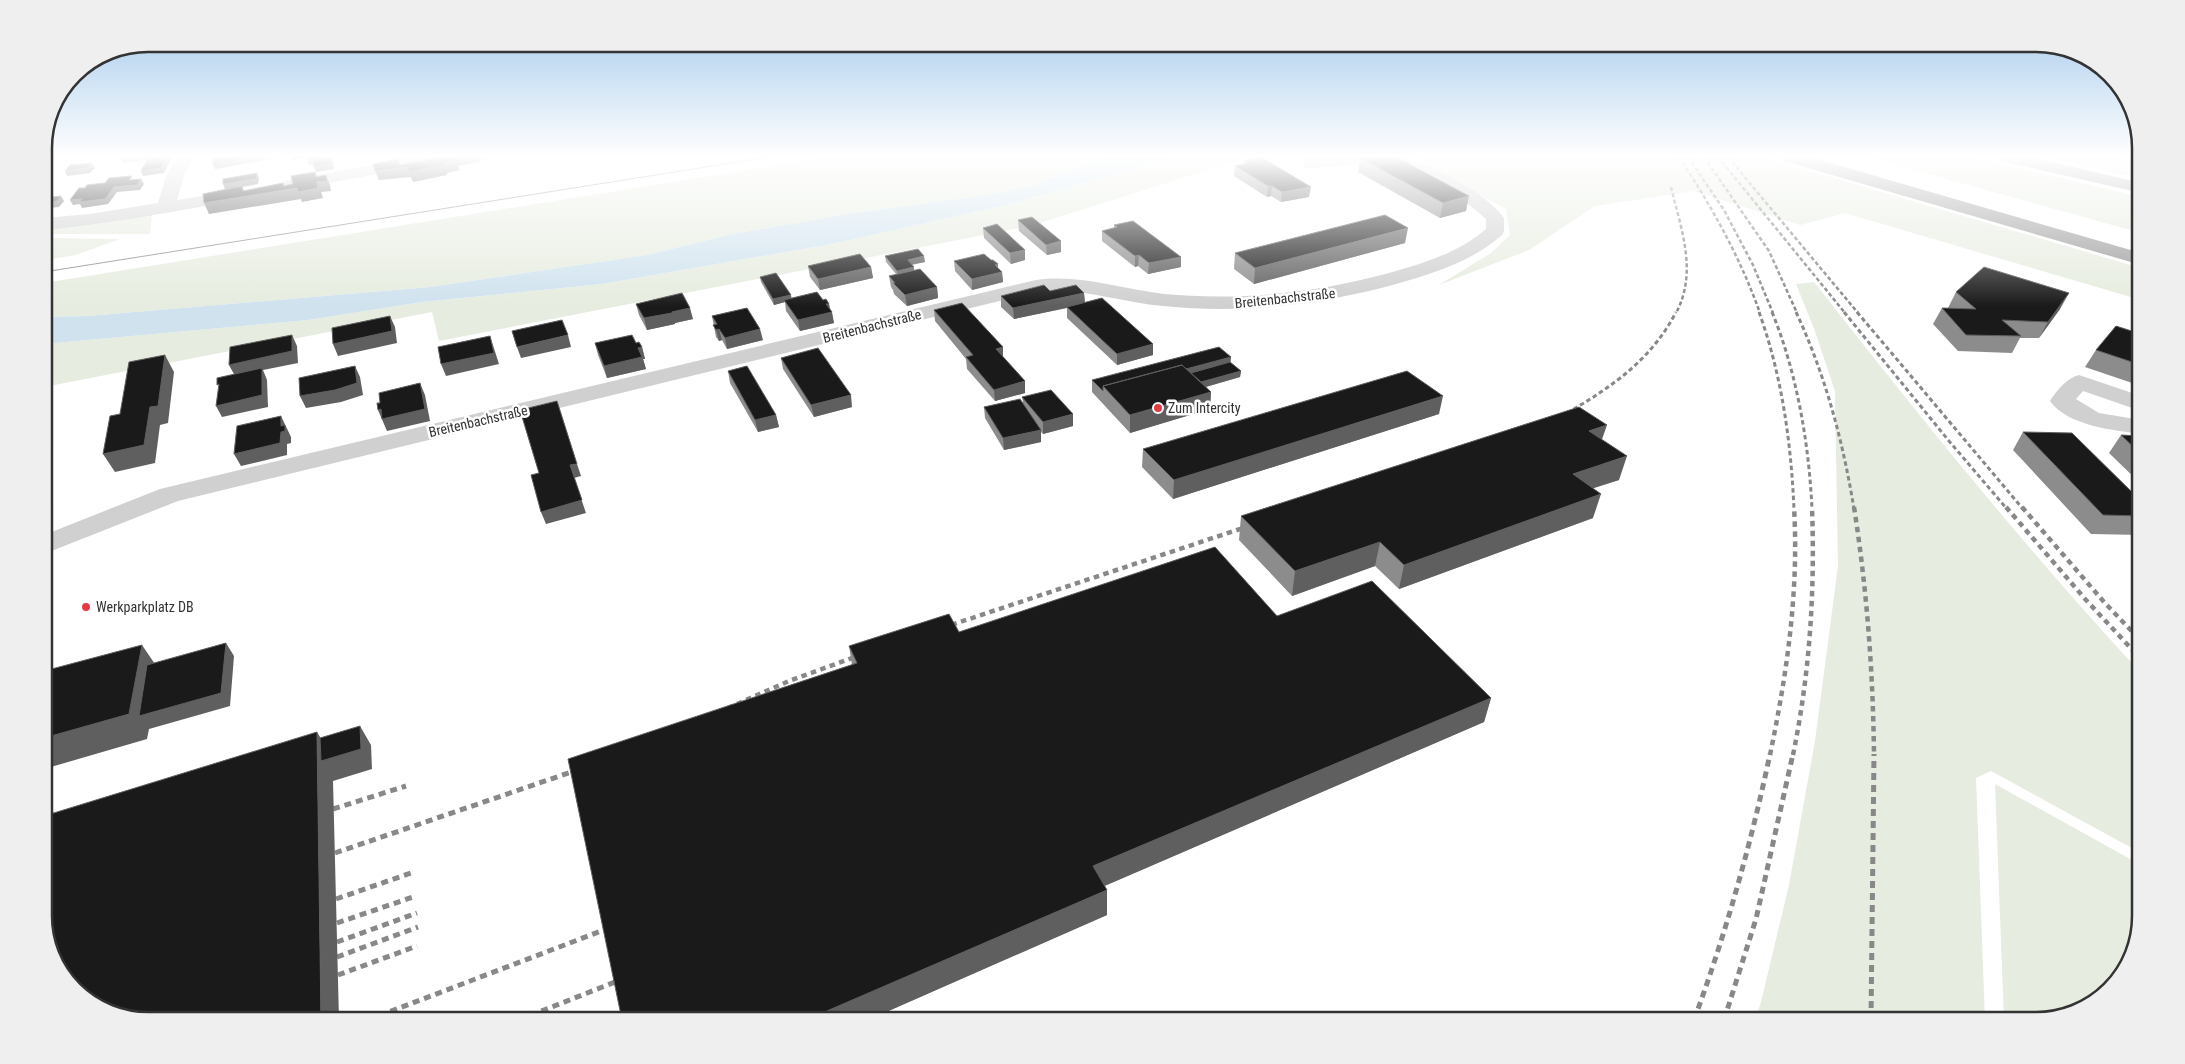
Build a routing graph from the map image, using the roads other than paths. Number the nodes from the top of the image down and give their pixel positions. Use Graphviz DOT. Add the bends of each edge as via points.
graph roads {
  1 [pos="173,207"];
  2 [pos="1485,207"];
  3 [pos="1959,207"];
  4 [pos="2008,207"];
  5 [pos="166,208"];
  6 [pos="53,223"];
  7 [pos="2132,241"];
  8 [pos="2132,256"];
  9 [pos="2132,401"];
  10 [pos="2132,426"];
  11 [pos="53,541"];
  1 -- 5 [label="street"];
  2 -- 11 [label="street, Breitenbachstraße" via="1495,218 1495,231 1482,244 1463,255 1369,286 1316,298 1215,304 1161,300 1061,284 1036,286 169,495"];
  3 -- 8 [label="highway"];
  4 -- 7 [label="highway"];
  5 -- 6 [label="street"];
  9 -- 10 [label="street" via="2079,382 2062,401 2092,420"];
}
